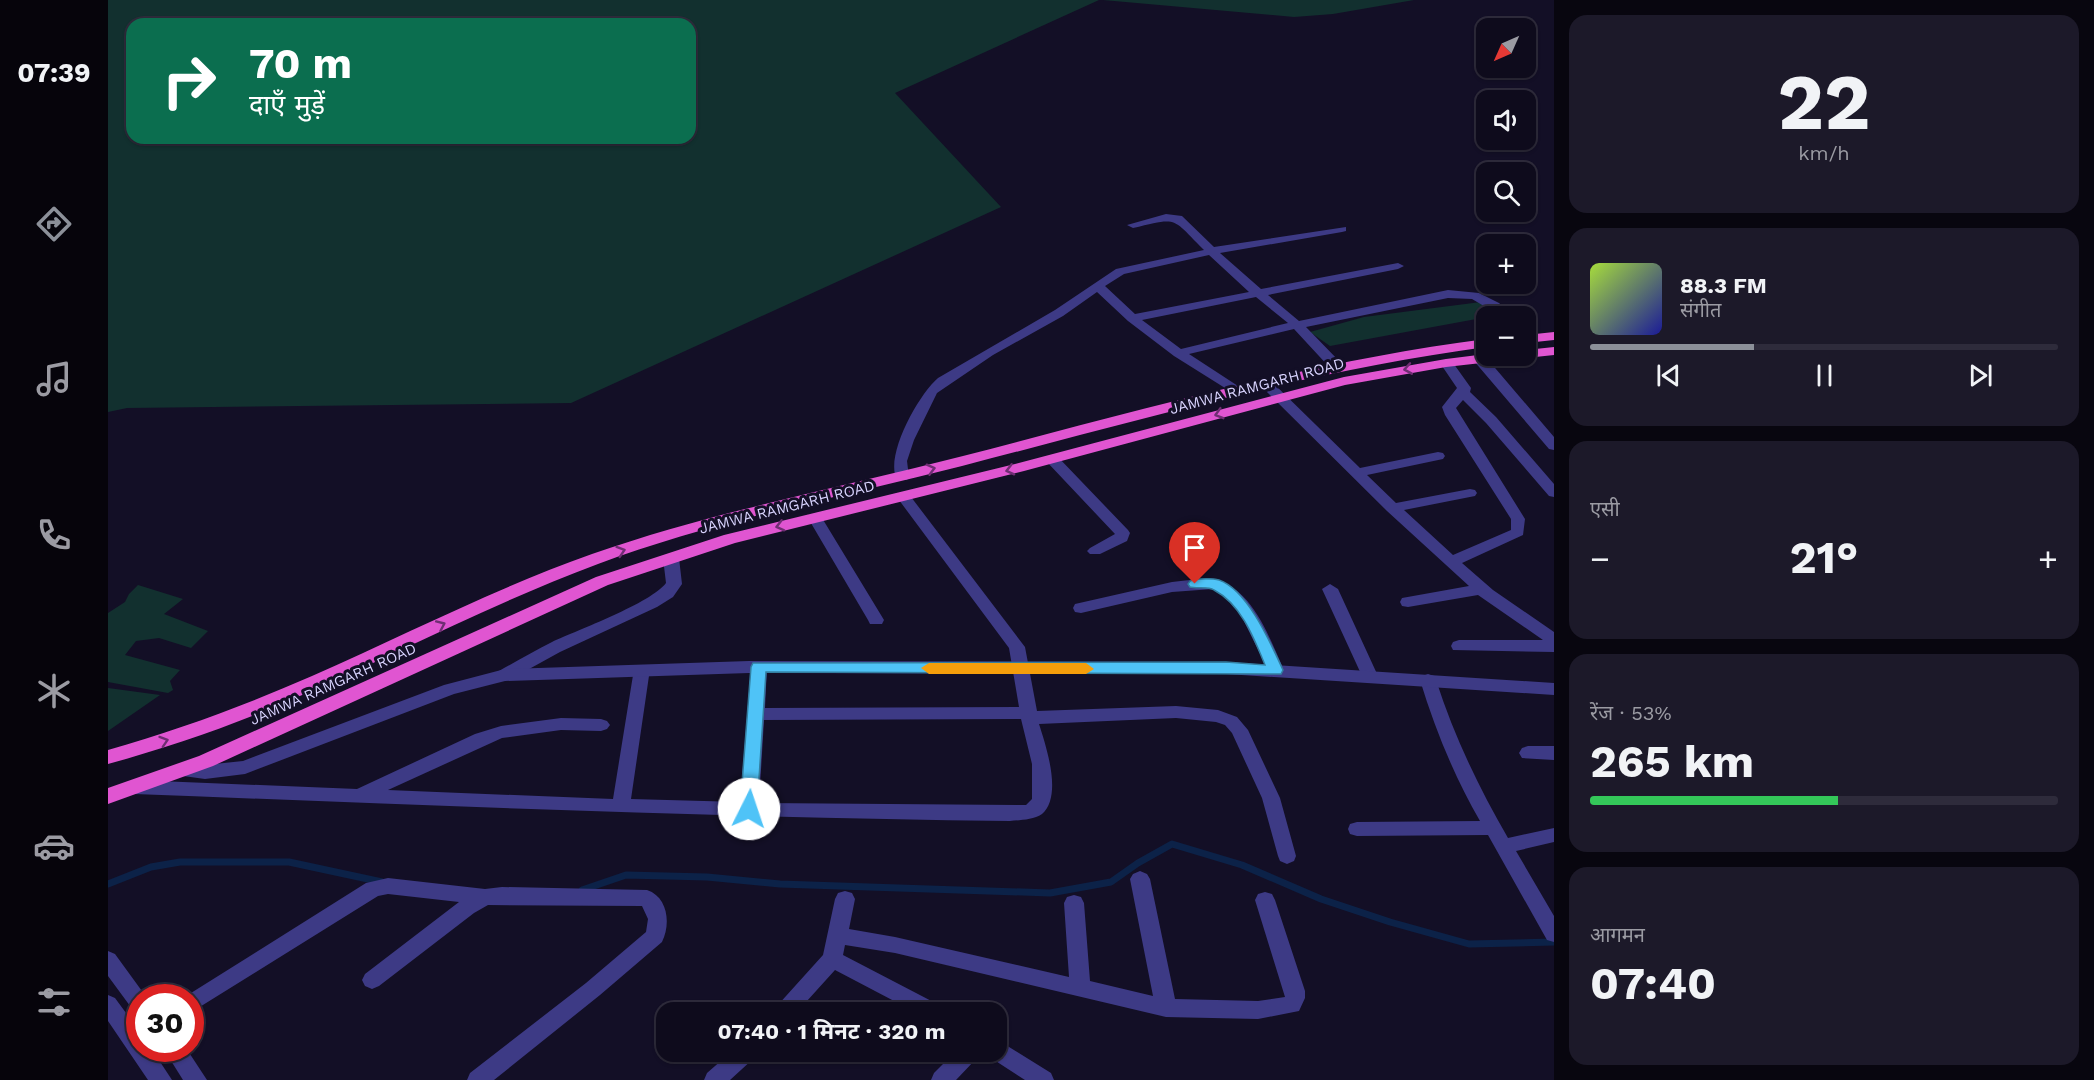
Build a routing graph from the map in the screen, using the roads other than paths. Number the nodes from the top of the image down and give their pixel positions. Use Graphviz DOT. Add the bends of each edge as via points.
graph roads {
  1 [pos="1133,225"];
  2 [pos="1342,229"];
  3 [pos="1214,251"];
  4 [pos="1398,266"];
  5 [pos="1099,287"];
  6 [pos="1258,293"];
  7 [pos="1494,306"];
  8 [pos="1132,318"];
  9 [pos="1297,325"];
  10 [pos="1536,336"];
  11 [pos="1554,336"];
  12 [pos="1476,351"];
  13 [pos="1554,351"];
  14 [pos="1178,352"];
  15 [pos="1476,353"];
  16 [pos="1536,353"];
  17 [pos="1446,363"];
  18 [pos="1336,366"];
  19 [pos="1494,366"];
  20 [pos="1264,382"];
  21 [pos="1233,389"];
  22 [pos="1463,393"];
  23 [pos="1279,398"];
  24 [pos="1552,442"];
  25 [pos="1438,456"];
  26 [pos="1052,459"];
  27 [pos="1356,473"];
  28 [pos="902,477"];
  29 [pos="1470,493"];
  30 [pos="1554,493"];
  31 [pos="903,496"];
  32 [pos="1392,508"];
  33 [pos="815,518"];
  34 [pos="1095,551"];
  35 [pos="671,558"];
  36 [pos="1451,562"];
  37 [pos="1330,589"];
  38 [pos="1482,589"];
  39 [pos="1408,602"];
  40 [pos="1081,608"];
  41 [pos="876,620"];
  42 [pos="1554,640"];
  43 [pos="1459,646"];
  44 [pos="1554,646"];
  45 [pos="759,667"];
  46 [pos="642,669"];
  47 [pos="1022,669"];
  48 [pos="1276,670"];
  49 [pos="505,675"];
  50 [pos="1370,676"];
  51 [pos="1428,680"];
  52 [pos="1554,689"];
  53 [pos="754,714"];
  54 [pos="1029,716"];
  55 [pos="601,725"];
  56 [pos="1528,753"];
  57 [pos="1554,753"];
  58 [pos="108,757"];
  59 [pos="182,770"];
  60 [pos="134,787"];
  61 [pos="360,795"];
  62 [pos="108,796"];
  63 [pos="621,806"];
  64 [pos="749,809"];
  65 [pos="1494,828"];
  66 [pos="1357,829"];
  67 [pos="1554,835"];
  68 [pos="1504,846"];
  69 [pos="1287,856"];
  70 [pos="1140,879"];
  71 [pos="485,897"];
  72 [pos="845,899"];
  73 [pos="1265,900"];
  74 [pos="1074,903"];
  75 [pos="1549,920"];
  76 [pos="838,936"];
  77 [pos="832,959"];
  78 [pos="108,960"];
  79 [pos="372,980"];
  80 [pos="126,985"];
  81 [pos="1080,987"];
  82 [pos="204,995"];
  83 [pos="793,1002"];
  84 [pos="915,1002"];
  85 [pos="108,1004"];
  86 [pos="1166,1008"];
  87 [pos="1007,1056"];
  88 [pos="183,1062"];
  89 [pos="734,1062"];
  90 [pos="959,1062"];
  91 [pos="161,1080"];
  92 [pos="196,1080"];
  93 [pos="478,1080"];
  94 [pos="715,1080"];
  95 [pos="942,1080"];
  96 [pos="1043,1080"];
  1 -- 3 [label="street" via="1178,218"];
  2 -- 3 [label="street"];
  3 -- 5 [label="street" via="1120,271"];
  3 -- 6 [label="street"];
  4 -- 6 [label="street"];
  5 -- 8 [label="street"];
  5 -- 28 [label="street" via="931,391 907,440 900,461"];
  6 -- 8 [label="street"];
  6 -- 9 [label="street"];
  7 -- 9 [label="street" via="1475,296 1448,294"];
  8 -- 14 [label="street"];
  9 -- 14 [label="street"];
  9 -- 18 [label="street"];
  10 -- 11 [label="highway"];
  12 -- 18 [label="highway, JAMWA RAMGARH ROAD" via="1393,355"];
  13 -- 16 [label="highway"];
  14 -- 21 [label="street"];
  15 -- 17 [label="highway, JAMWA RAMGARH ROAD"];
  17 -- 22 [label="street" via="1464,388"];
  17 -- 23 [label="highway, JAMWA RAMGARH ROAD, one-way" via="1344,381"];
  18 -- 20 [label="highway, JAMWA RAMGARH ROAD"];
  19 -- 24 [label="street"];
  20 -- 21 [label="highway, JAMWA RAMGARH ROAD"];
  20 -- 23 [label="street"];
  28 -- 21 [label="highway, JAMWA RAMGARH ROAD, one-way"];
  22 -- 30 [label="street"];
  22 -- 36 [label="street" via="1449,407 1452,415 1519,526 1518,532 1508,538"];
  23 -- 26 [label="highway, JAMWA RAMGARH ROAD, one-way"];
  23 -- 27 [label="street"];
  25 -- 27 [label="street"];
  26 -- 31 [label="highway, JAMWA RAMGARH ROAD, one-way"];
  26 -- 34 [label="street" via="1123,533 1117,542"];
  27 -- 32 [label="street"];
  58 -- 28 [label="highway, JAMWA RAMGARH ROAD, one-way" via="247,712 597,558 735,516"];
  29 -- 32 [label="street"];
  31 -- 33 [label="highway, JAMWA RAMGARH ROAD"];
  31 -- 47 [label="street" via="1017,647"];
  32 -- 36 [label="street"];
  33 -- 35 [label="highway, JAMWA RAMGARH ROAD, one-way"];
  33 -- 41 [label="street"];
  35 -- 49 [label="street" via="674,584 667,593"];
  35 -- 59 [label="highway, JAMWA RAMGARH ROAD" via="602,581"];
  36 -- 38 [label="street"];
  37 -- 50 [label="street"];
  38 -- 39 [label="street"];
  38 -- 42 [label="street"];
  40 -- 48 [label="street" via="1195,584 1216,584 1252,619"];
  43 -- 44 [label="street"];
  45 -- 46 [label="street"];
  45 -- 47 [label="street"];
  45 -- 53 [label="street"];
  46 -- 49 [label="street"];
  46 -- 63 [label="street"];
  47 -- 48 [label="street"];
  47 -- 54 [label="street"];
  48 -- 50 [label="street"];
  49 -- 59 [label="street" via="450,689 245,767 205,772"];
  50 -- 51 [label="street"];
  51 -- 52 [label="street"];
  51 -- 65 [label="street" via="1472,791"];
  53 -- 54 [label="street"];
  53 -- 64 [label="street"];
  54 -- 64 [label="street" via="1043,794 1038,806 1029,812"];
  54 -- 69 [label="street" via="1176,712 1230,721 1239,730 1271,798"];
  55 -- 61 [label="street" via="561,724 501,732"];
  56 -- 57 [label="street"];
  59 -- 60 [label="highway, JAMWA RAMGARH ROAD"];
  60 -- 61 [label="street"];
  60 -- 62 [label="highway, JAMWA RAMGARH ROAD"];
  61 -- 63 [label="street"];
  63 -- 64 [label="street"];
  65 -- 66 [label="street"];
  65 -- 68 [label="street"];
  67 -- 68 [label="street"];
  68 -- 75 [label="street"];
  70 -- 86 [label="street"];
  71 -- 79 [label="street"];
  71 -- 82 [label="street" via="388,886 373,890"];
  71 -- 93 [label="street" via="647,898 658,919 655,936"];
  72 -- 76 [label="street"];
  73 -- 86 [label="street" via="1295,991 1292,1005 1258,1010"];
  74 -- 81 [label="street"];
  76 -- 77 [label="street"];
  76 -- 81 [label="street" via="896,945"];
  77 -- 83 [label="street"];
  77 -- 84 [label="street"];
  78 -- 80 [label="street"];
  81 -- 86 [label="street"];
  85 -- 91 [label="street"];
  87 -- 96 [label="street"];
  88 -- 92 [label="street"];
  89 -- 94 [label="street"];
  90 -- 95 [label="street"];
}
